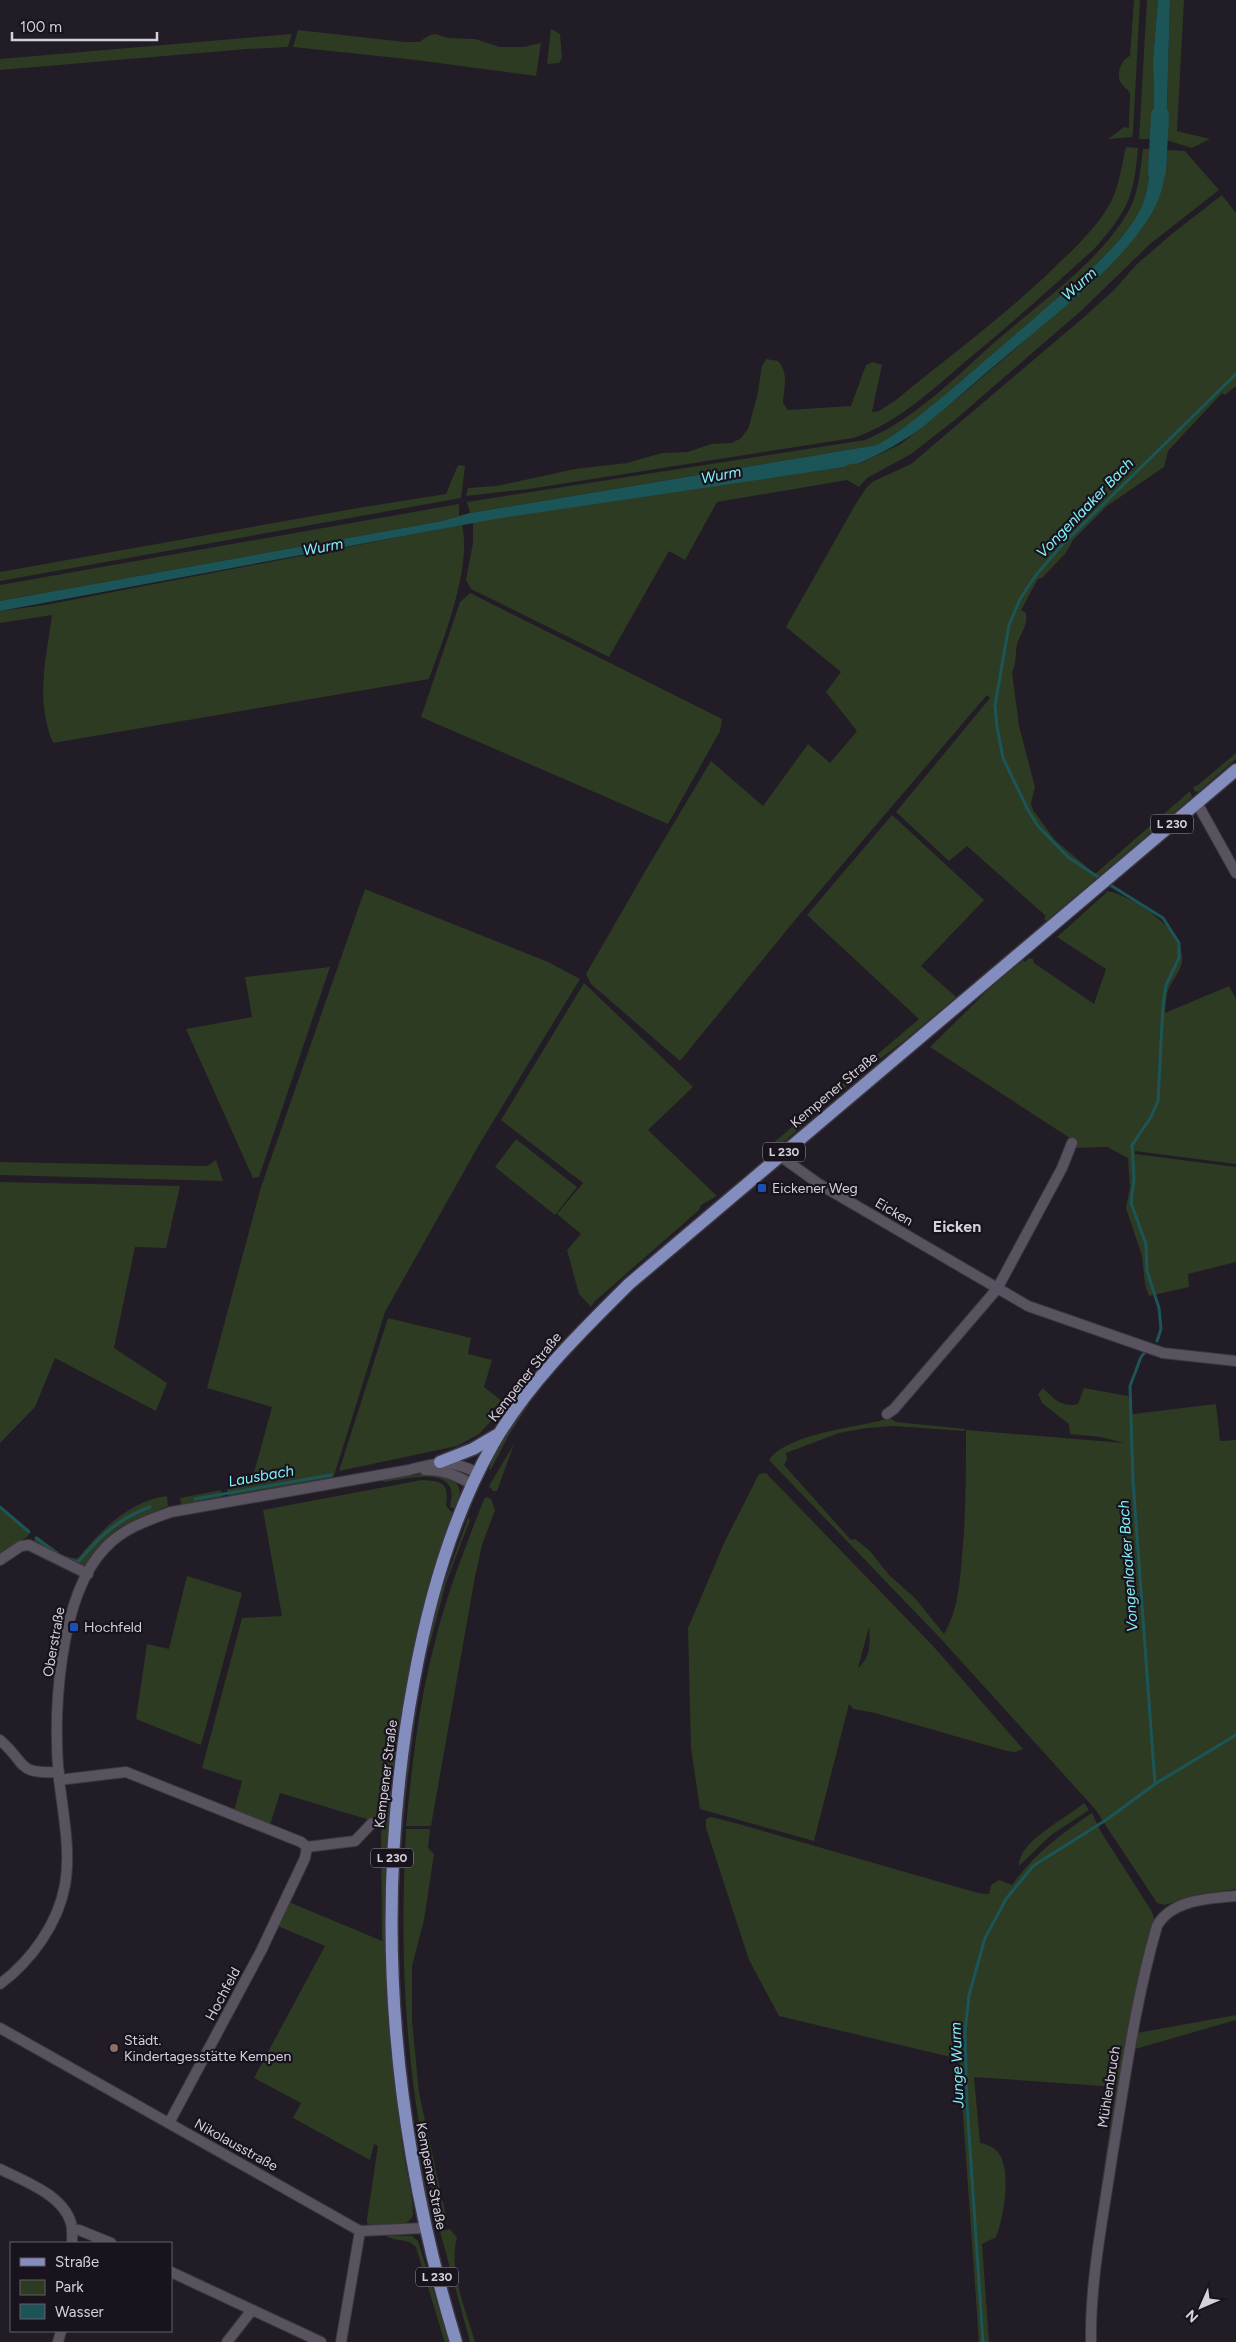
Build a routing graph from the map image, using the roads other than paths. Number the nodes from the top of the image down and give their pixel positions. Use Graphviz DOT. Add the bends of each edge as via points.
graph roads {
  1 [pos="1236,770"];
  2 [pos="1197,802"];
  3 [pos="1236,873"];
  4 [pos="1072,1143"];
  5 [pos="780,1156"];
  6 [pos="997,1289"];
  7 [pos="1236,1361"];
  8 [pos="887,1414"];
  9 [pos="499,1434"];
  10 [pos="440,1462"];
  11 [pos="409,1470"];
  12 [pos="475,1478"];
  13 [pos="0,1560"];
  14 [pos="88,1574"];
  15 [pos="0,1740"];
  16 [pos="59,1776"];
  17 [pos="372,1823"];
  18 [pos="307,1847"];
  19 [pos="1236,1896"];
  20 [pos="0,1984"];
  21 [pos="0,2028"];
  22 [pos="169,2123"];
  23 [pos="0,2169"];
  24 [pos="425,2228"];
  25 [pos="72,2230"];
  26 [pos="360,2231"];
  27 [pos="72,2242"];
  28 [pos="108,2242"];
  29 [pos="172,2272"];
  30 [pos="252,2310"];
  31 [pos="227,2342"];
  32 [pos="321,2342"];
  33 [pos="341,2342"];
  34 [pos="456,2342"];
  35 [pos="1091,2342"];
  1 -- 2 [label="main road, Kempener Straße / L 230"];
  2 -- 3 [label="street"];
  2 -- 5 [label="main road, Kempener Straße / L 230"];
  4 -- 6 [label="street" via="1062,1168"];
  5 -- 6 [label="street, Eicken" via="819,1184"];
  5 -- 9 [label="main road, Kempener Straße / L 230" via="629,1284 554,1361"];
  6 -- 7 [label="street, Eicken" via="1028,1306 1163,1353"];
  6 -- 8 [label="street"];
  9 -- 10 [label="main road" via="474,1449"];
  9 -- 12 [label="main road, Kempener Straße / L 230"];
  10 -- 11 [label="street"];
  10 -- 12 [label="street" via="462,1465"];
  11 -- 12 [label="street" via="438,1469"];
  11 -- 14 [label="street, Oberstraße" via="171,1512 140,1523 117,1537 104,1549"];
  12 -- 24 [label="main road, Kempener Straße / L 230" via="439,1576 417,1662 397,1798 392,1865 390,1939 400,2082"];
  13 -- 14 [label="street" via="21,1546 29,1545"];
  14 -- 16 [label="street, Oberstraße" via="70,1613 58,1698"];
  15 -- 16 [label="street" via="27,1770"];
  16 -- 18 [label="street" via="126,1772"];
  16 -- 20 [label="street, Oberstraße" via="66,1860 61,1900 52,1922 33,1951"];
  17 -- 18 [label="street" via="355,1842"];
  18 -- 22 [label="street, Hochfeld" via="305,1858 261,1952"];
  19 -- 35 [label="street, Mühlenbruch" via="1179,1907 1162,1917 1157,1926 1133,2025 1095,2279"];
  21 -- 22 [label="street, Nikolausstraße"];
  22 -- 26 [label="street, Nikolausstraße"];
  23 -- 25 [label="street" via="52,2199 68,2216"];
  24 -- 26 [label="street"];
  24 -- 34 [label="main road, Kempener Straße / L 230"];
  25 -- 27 [label="street"];
  25 -- 28 [label="street"];
  26 -- 33 [label="street"];
  29 -- 30 [label="street"];
  30 -- 31 [label="street"];
  30 -- 32 [label="street"];
}
